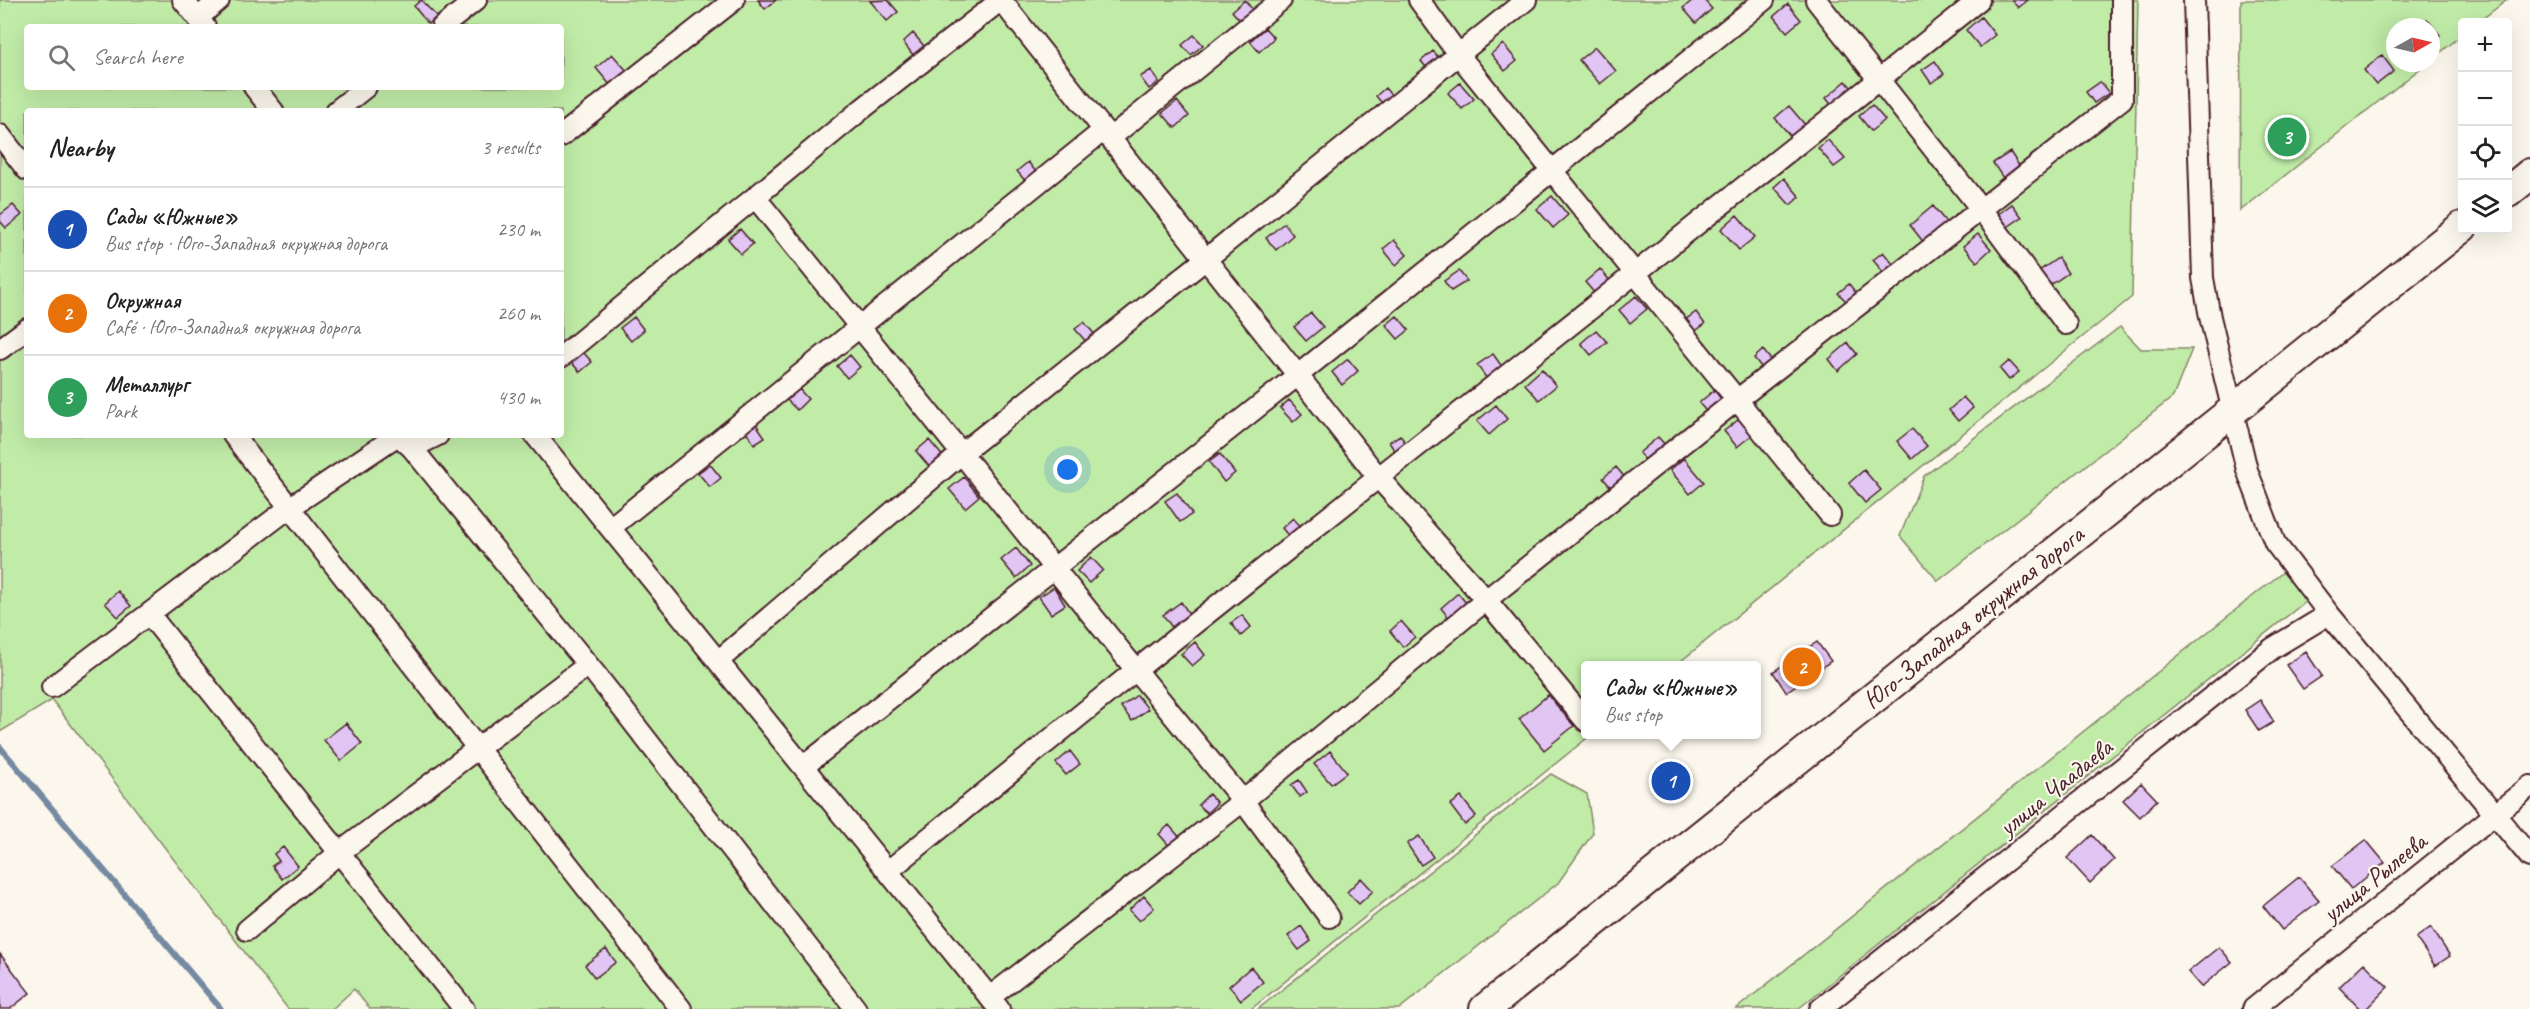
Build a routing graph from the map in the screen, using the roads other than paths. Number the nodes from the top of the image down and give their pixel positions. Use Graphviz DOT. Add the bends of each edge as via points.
graph roads {
  1 [pos="183,0"];
  2 [pos="219,0"];
  3 [pos="476,0"];
  4 [pos="734,0"];
  5 [pos="1001,0"];
  6 [pos="1281,0"];
  7 [pos="1419,0"];
  8 [pos="1526,0"];
  9 [pos="1764,0"];
  10 [pos="1816,0"];
  11 [pos="1979,0"];
  12 [pos="2122,0"];
  13 [pos="2194,0"];
  14 [pos="201,22"];
  15 [pos="446,24"];
  16 [pos="1458,54"];
  17 [pos="1878,81"];
  18 [pos="256,90"];
  19 [pos="362,90"];
  20 [pos="271,108"];
  21 [pos="340,108"];
  22 [pos="564,134"];
  23 [pos="1107,134"];
  24 [pos="0,135"];
  25 [pos="24,166"];
  26 [pos="1553,170"];
  27 [pos="2530,174"];
  28 [pos="2512,189"];
  29 [pos="755,197"];
  30 [pos="1981,209"];
  31 [pos="2458,231"];
  32 [pos="1206,260"];
  33 [pos="1637,274"];
  34 [pos="2066,324"];
  35 [pos="859,326"];
  36 [pos="24,331"];
  37 [pos="0,349"];
  38 [pos="564,355"];
  39 [pos="1298,375"];
  40 [pos="1737,400"];
  41 [pos="2232,411"];
  42 [pos="235,438"];
  43 [pos="394,438"];
  44 [pos="401,438"];
  45 [pos="432,438"];
  46 [pos="537,438"];
  47 [pos="412,448"];
  48 [pos="962,453"];
  49 [pos="1378,477"];
  50 [pos="289,508"];
  51 [pos="1830,515"];
  52 [pos="610,528"];
  53 [pos="1055,567"];
  54 [pos="1486,600"];
  55 [pos="149,614"];
  56 [pos="2329,614"];
  57 [pos="718,661"];
  58 [pos="588,665"];
  59 [pos="1136,670"];
  60 [pos="52,687"];
  61 [pos="1581,715"];
  62 [pos="477,750"];
  63 [pos="804,766"];
  64 [pos="2530,786"];
  65 [pos="1243,801"];
  66 [pos="2496,814"];
  67 [pos="339,853"];
  68 [pos="2530,857"];
  69 [pos="888,871"];
  70 [pos="1329,917"];
  71 [pos="247,930"];
  72 [pos="994,1003"];
  73 [pos="464,1009"];
  74 [pos="681,1009"];
  75 [pos="856,1009"];
  76 [pos="1485,1009"];
  77 [pos="1820,1009"];
  78 [pos="2253,1009"];
  1 -- 14 [label="street"];
  2 -- 14 [label="street"];
  3 -- 15 [label="street"];
  4 -- 22 [label="street"];
  5 -- 23 [label="street"];
  5 -- 29 [label="street"];
  6 -- 23 [label="street"];
  7 -- 16 [label="street"];
  8 -- 16 [label="street"];
  9 -- 26 [label="street"];
  10 -- 17 [label="street"];
  11 -- 17 [label="street"];
  12 -- 30 [label="street" via="2122,99"];
  13 -- 41 [label="street" via="2203,278"];
  16 -- 26 [label="street"];
  16 -- 32 [label="street"];
  17 -- 30 [label="street"];
  17 -- 33 [label="street"];
  18 -- 20 [label="street"];
  19 -- 21 [label="street"];
  23 -- 32 [label="street"];
  23 -- 35 [label="street"];
  24 -- 25 [label="street"];
  26 -- 33 [label="street"];
  26 -- 39 [label="street"];
  27 -- 28 [label="highway"];
  29 -- 35 [label="street"];
  29 -- 38 [label="street"];
  30 -- 34 [label="street"];
  30 -- 40 [label="street"];
  31 -- 41 [label="highway, Юго-Западная окружная дорога"];
  32 -- 39 [label="street"];
  32 -- 48 [label="street"];
  33 -- 40 [label="street"];
  33 -- 49 [label="street"];
  35 -- 48 [label="street"];
  35 -- 52 [label="street"];
  36 -- 37 [label="street"];
  39 -- 49 [label="street"];
  39 -- 53 [label="street"];
  40 -- 51 [label="street"];
  40 -- 54 [label="street"];
  41 -- 56 [label="street" via="2247,470 2276,543"];
  41 -- 76 [label="highway, Юго-Западная окружная дорога"];
  42 -- 50 [label="street"];
  43 -- 50 [label="street"];
  44 -- 47 [label="street"];
  45 -- 47 [label="street"];
  46 -- 52 [label="street"];
  47 -- 58 [label="street"];
  48 -- 53 [label="street"];
  48 -- 57 [label="street"];
  49 -- 54 [label="street"];
  49 -- 59 [label="street"];
  50 -- 55 [label="street"];
  50 -- 62 [label="street"];
  52 -- 57 [label="street"];
  53 -- 59 [label="street"];
  53 -- 63 [label="street"];
  54 -- 61 [label="street"];
  54 -- 65 [label="street"];
  55 -- 60 [label="street"];
  55 -- 67 [label="street"];
  56 -- 66 [label="street"];
  56 -- 77 [label="street, улица Чаадаева" via="2273,648"];
  57 -- 63 [label="street"];
  58 -- 62 [label="street"];
  58 -- 75 [label="street"];
  59 -- 65 [label="street"];
  59 -- 69 [label="street"];
  62 -- 67 [label="street"];
  62 -- 74 [label="street"];
  63 -- 69 [label="street"];
  64 -- 66 [label="street, улица Рылеева"];
  65 -- 70 [label="street"];
  65 -- 72 [label="street"];
  66 -- 68 [label="street"];
  66 -- 78 [label="street, улица Рылеева"];
  67 -- 71 [label="street"];
  67 -- 73 [label="street"];
  69 -- 72 [label="street"];
}
